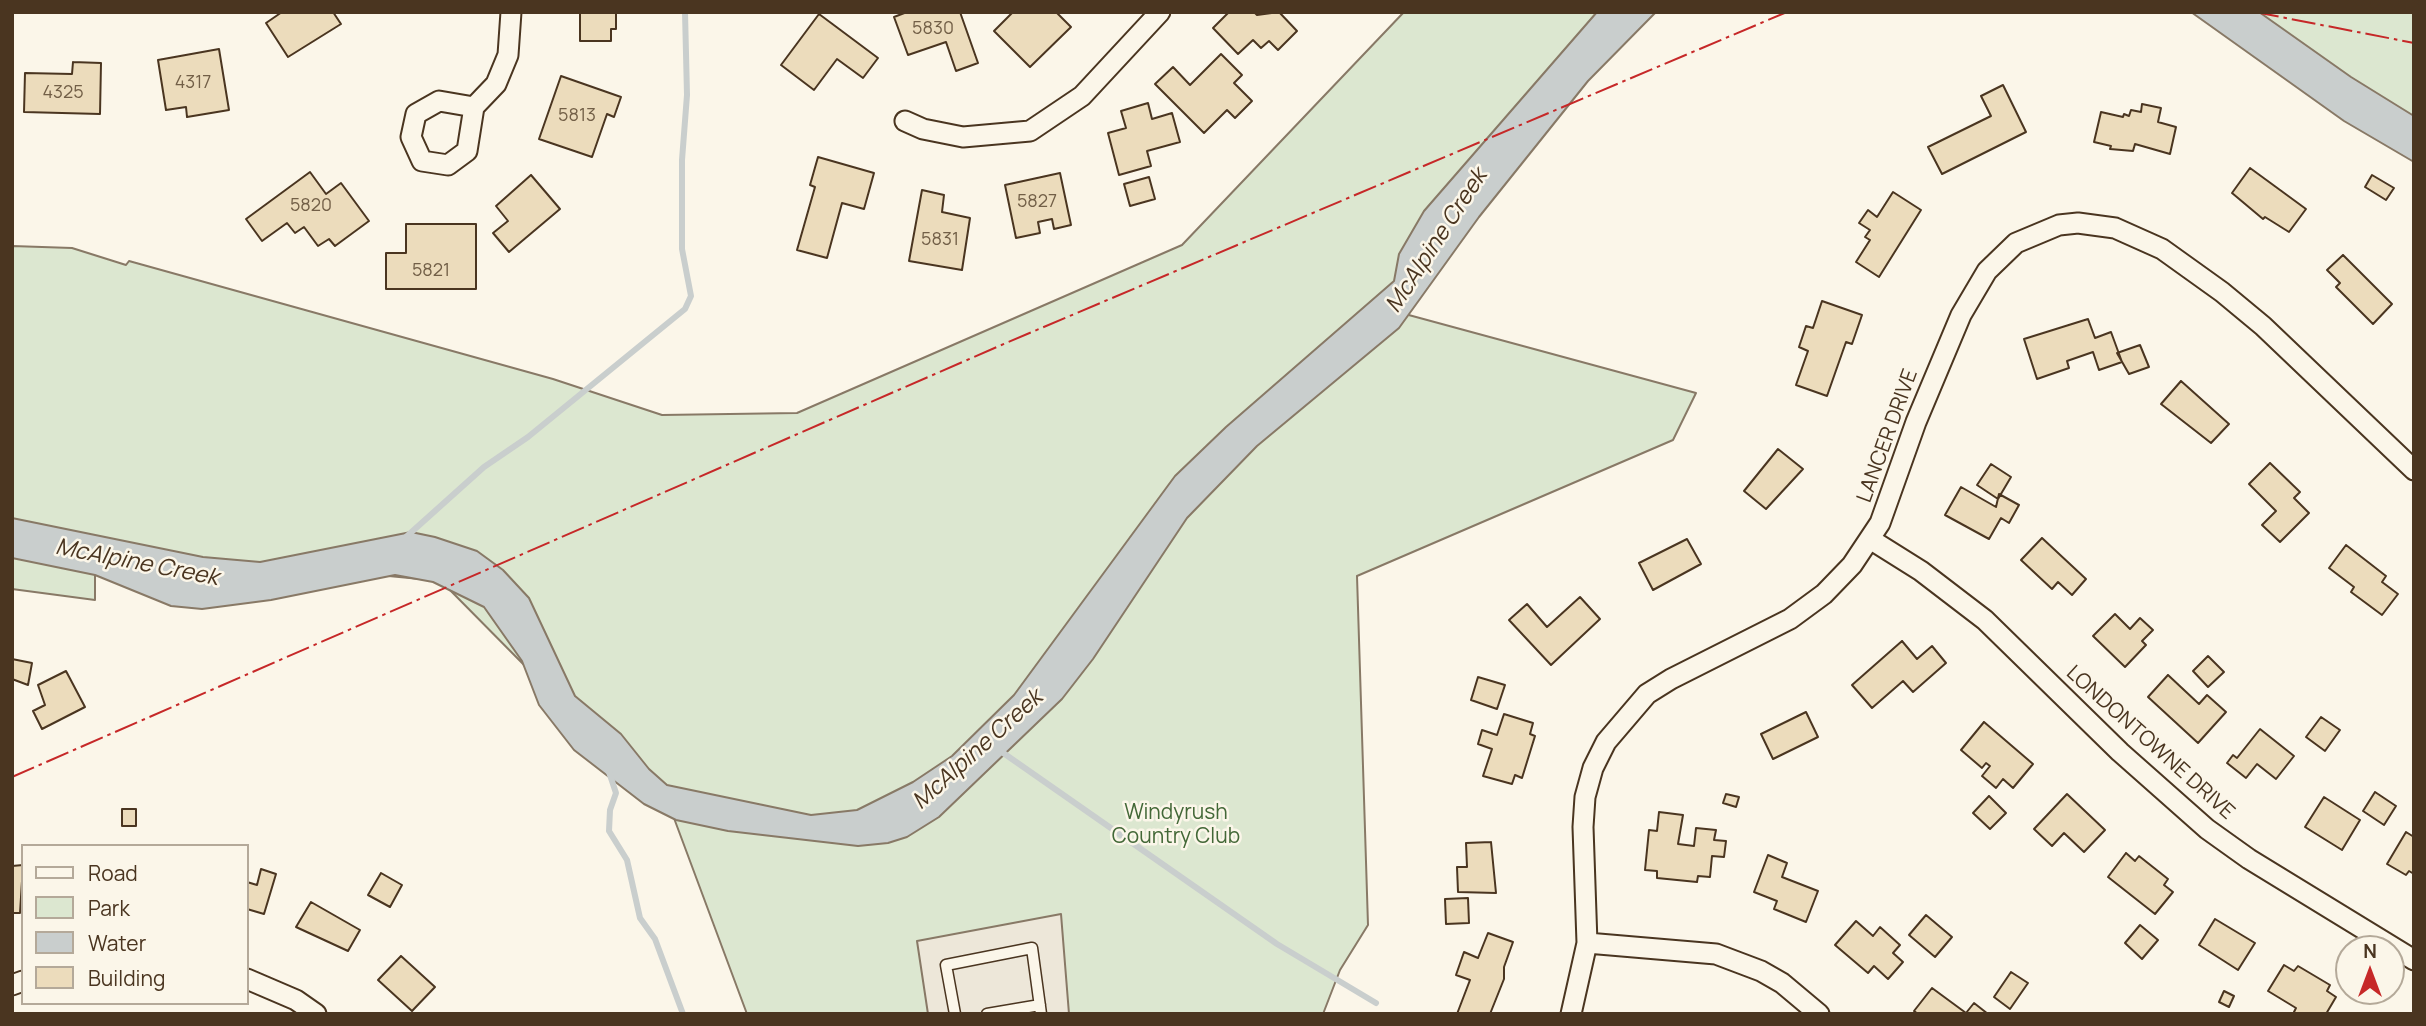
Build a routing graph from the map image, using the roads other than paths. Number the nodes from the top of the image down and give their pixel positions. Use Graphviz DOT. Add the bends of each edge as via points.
graph roads {
  1 [pos="511,12"];
  2 [pos="1160,12"];
  3 [pos="474,107"];
  4 [pos="905,121"];
  5 [pos="2414,470"];
  6 [pos="1870,539"];
  7 [pos="1587,943"];
  8 [pos="2414,960"];
  9 [pos="248,979"];
  10 [pos="1040,1009"];
  11 [pos="316,1014"];
  12 [pos="955,1014"];
  13 [pos="987,1014"];
  14 [pos="1571,1014"];
  15 [pos="1819,1014"];
  1 -- 3 [label="street" via="508,55 496,84"];
  2 -- 4 [label="street" via="1082,96 1030,131 962,137"];
  5 -- 6 [label="street, LANCER DRIVE" via="2263,326 2162,249 2100,224 2059,225 2016,243 1987,271 1942,355 1894,489"];
  6 -- 7 [label="street, LANCER DRIVE" via="1852,565 1809,606 1671,678 1636,704 1618,726 1593,768 1586,797"];
  6 -- 8 [label="street, LONDONTOWNE DRIVE" via="1985,620 2120,752 2207,829"];
  7 -- 14 [label="street, LANCER DRIVE"];
  7 -- 15 [label="street" via="1716,954 1772,977"];
  9 -- 11 [label="street"];
  10 -- 12 [label="lane" via="1032,948 946,965"];
  10 -- 13 [label="lane"];
}
